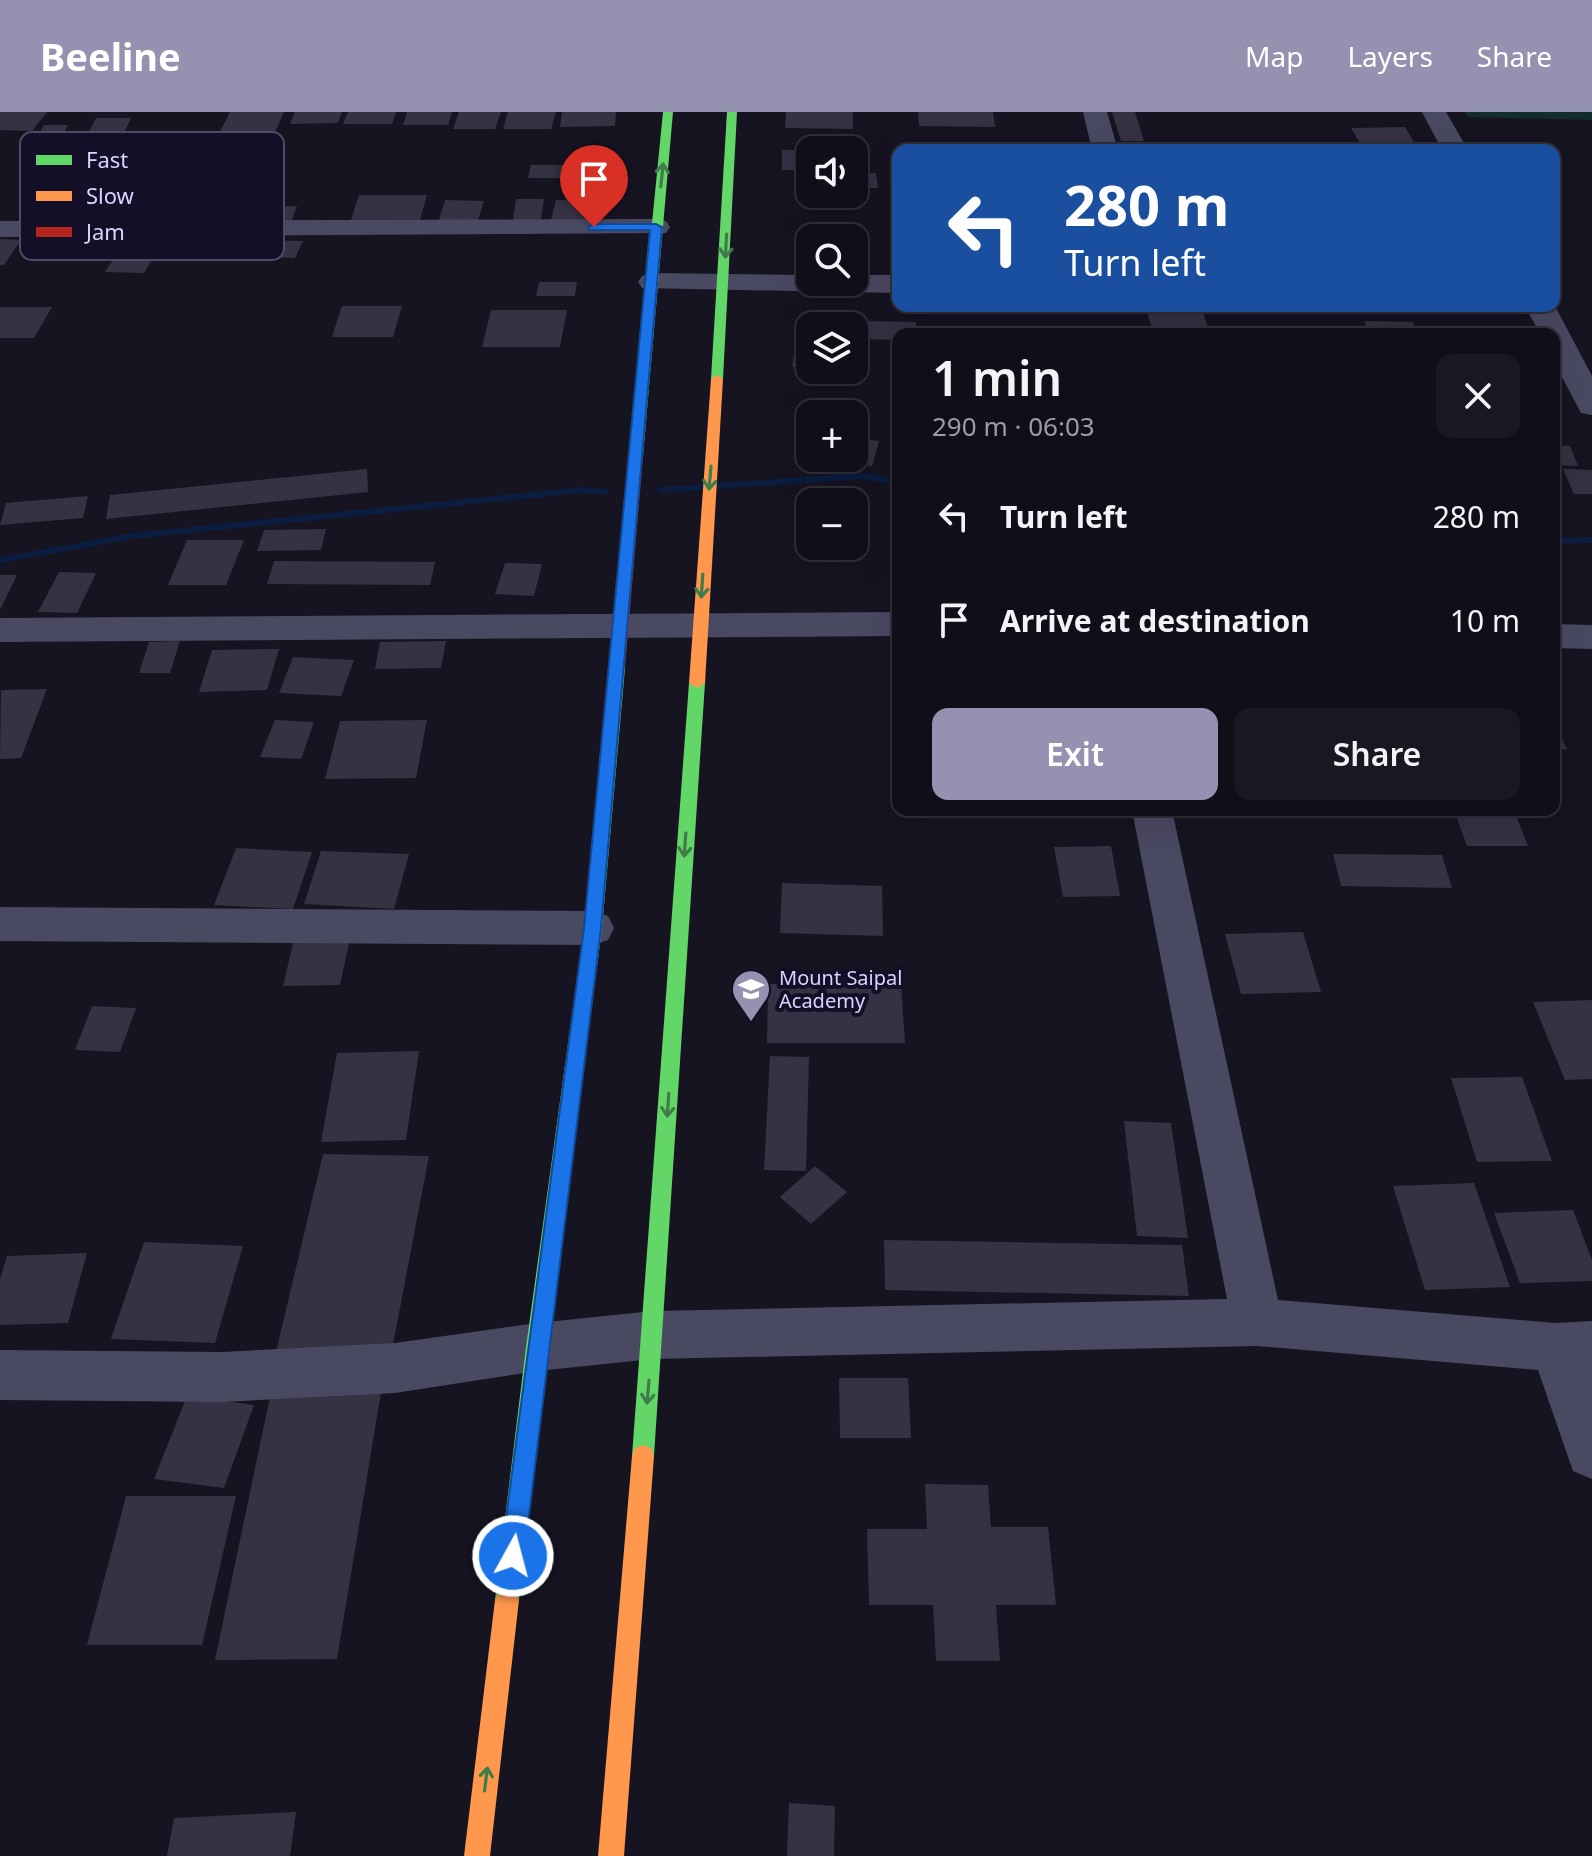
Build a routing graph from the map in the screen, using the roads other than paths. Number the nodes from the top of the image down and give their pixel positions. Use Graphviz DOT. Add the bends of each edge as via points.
graph roads {
  1 [pos="668,112"];
  2 [pos="732,112"];
  3 [pos="1095,112"];
  4 [pos="1434,112"];
  5 [pos="1103,144"];
  6 [pos="1452,144"];
  7 [pos="656,227"];
  8 [pos="284,228"];
  9 [pos="0,229"];
  10 [pos="20,229"];
  11 [pos="652,282"];
  12 [pos="724,282"];
  13 [pos="892,284"];
  14 [pos="1560,344"];
  15 [pos="1592,406"];
  16 [pos="892,624"];
  17 [pos="699,627"];
  18 [pos="621,628"];
  19 [pos="0,630"];
  20 [pos="1560,636"];
  21 [pos="1592,637"];
  22 [pos="1153,816"];
  23 [pos="0,924"];
  24 [pos="593,928"];
  25 [pos="1257,1322"];
  26 [pos="653,1335"];
  27 [pos="1574,1346"];
  28 [pos="537,1347"];
  29 [pos="0,1375"];
  30 [pos="1592,1452"];
  31 [pos="477,1856"];
  32 [pos="611,1856"];
  7 -- 1 [label="main road, one-way"];
  2 -- 12 [label="main road, one-way"];
  3 -- 5 [label="street"];
  4 -- 6 [label="street"];
  7 -- 8 [label="street"];
  7 -- 11 [label="main road"];
  9 -- 10 [label="street"];
  11 -- 12 [label="street"];
  11 -- 18 [label="main road"];
  12 -- 13 [label="street"];
  12 -- 17 [label="main road, one-way"];
  14 -- 15 [label="street"];
  16 -- 17 [label="street"];
  17 -- 18 [label="street"];
  17 -- 26 [label="main road, one-way"];
  18 -- 19 [label="street"];
  18 -- 24 [label="main road"];
  20 -- 21 [label="street"];
  22 -- 25 [label="street"];
  23 -- 24 [label="street"];
  24 -- 28 [label="main road"];
  25 -- 26 [label="street"];
  25 -- 27 [label="street"];
  26 -- 28 [label="street"];
  26 -- 32 [label="main road, one-way"];
  27 -- 30 [label="street"];
  28 -- 29 [label="street" via="395,1368 222,1377"];
  31 -- 28 [label="main road, one-way"];
}
